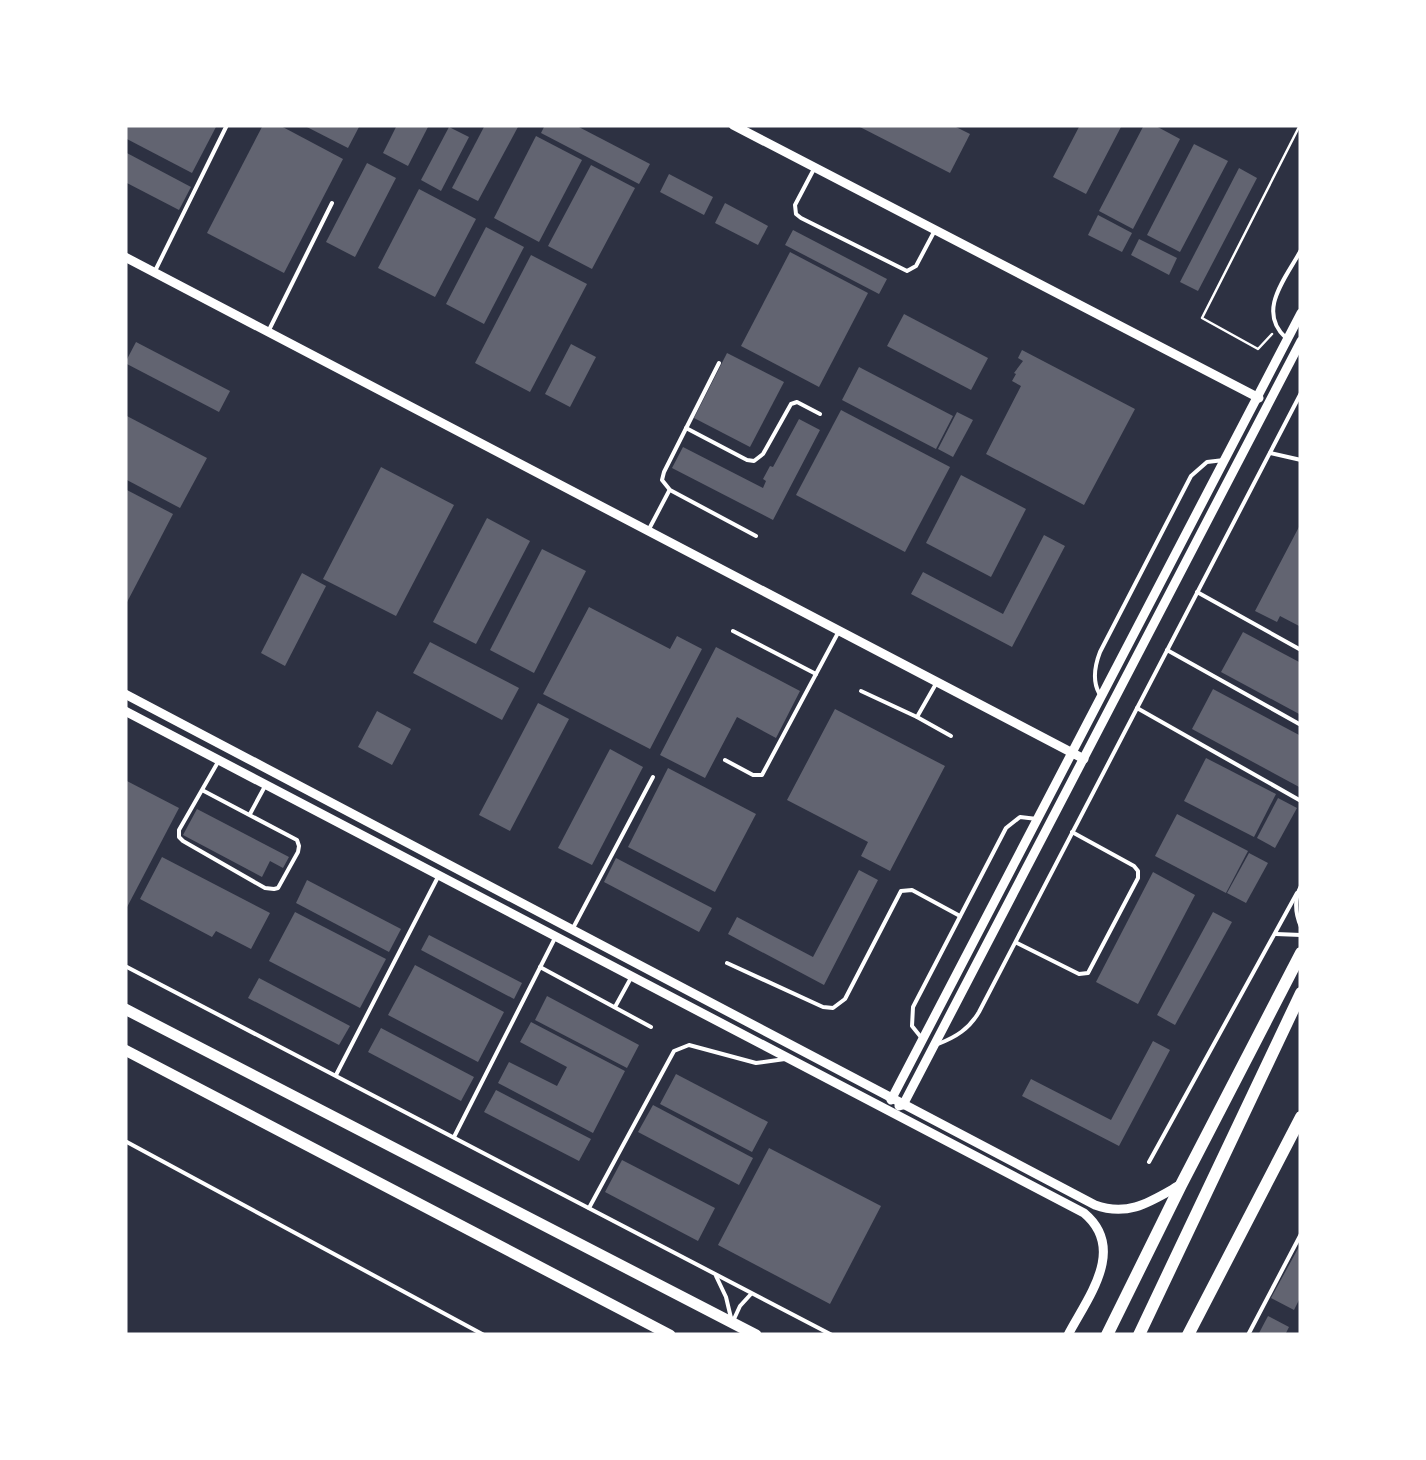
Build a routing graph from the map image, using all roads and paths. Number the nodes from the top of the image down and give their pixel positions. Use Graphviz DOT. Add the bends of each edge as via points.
graph roads {
  1 [pos="227,125"];
  2 [pos="733,125"];
  3 [pos="1300,125"];
  4 [pos="815,168"];
  5 [pos="332,203"];
  6 [pos="935,230"];
  7 [pos="1301,250"];
  8 [pos="125,258"];
  9 [pos="154,273"];
  10 [pos="1301,314"];
  11 [pos="1276,330"];
  12 [pos="268,332"];
  13 [pos="1287,340"];
  14 [pos="1301,340"];
  15 [pos="719,362"];
  16 [pos="1301,393"];
  17 [pos="1257,398"];
  18 [pos="1268,404"];
  19 [pos="820,414"];
  20 [pos="686,428"];
  21 [pos="1270,453"];
  22 [pos="1224,460"];
  23 [pos="1301,460"];
  24 [pos="670,490"];
  25 [pos="648,531"];
  26 [pos="756,536"];
  27 [pos="1197,592"];
  28 [pos="733,631"];
  29 [pos="839,631"];
  30 [pos="1167,650"];
  31 [pos="1301,650"];
  32 [pos="816,674"];
  33 [pos="937,682"];
  34 [pos="861,691"];
  35 [pos="125,694"];
  36 [pos="1101,697"];
  37 [pos="1137,708"];
  38 [pos="125,712"];
  39 [pos="917,717"];
  40 [pos="1301,725"];
  41 [pos="951,736"];
  42 [pos="1072,752"];
  43 [pos="1084,759"];
  44 [pos="219,760"];
  45 [pos="725,760"];
  46 [pos="654,777"];
  47 [pos="266,785"];
  48 [pos="202,790"];
  49 [pos="1301,801"];
  50 [pos="250,814"];
  51 [pos="1037,819"];
  52 [pos="1072,832"];
  53 [pos="439,875"];
  54 [pos="1301,886"];
  55 [pos="1297,893"];
  56 [pos="960,916"];
  57 [pos="1301,927"];
  58 [pos="572,930"];
  59 [pos="1275,934"];
  60 [pos="1301,935"];
  61 [pos="556,936"];
  62 [pos="1016,942"];
  63 [pos="1301,953"];
  64 [pos="727,964"];
  65 [pos="125,966"];
  66 [pos="540,967"];
  67 [pos="632,976"];
  68 [pos="1301,994"];
  69 [pos="615,1008"];
  70 [pos="125,1009"];
  71 [pos="651,1027"];
  72 [pos="923,1038"];
  73 [pos="934,1046"];
  74 [pos="125,1050"];
  75 [pos="789,1058"];
  76 [pos="336,1076"];
  77 [pos="895,1106"];
  78 [pos="1301,1117"];
  79 [pos="454,1138"];
  80 [pos="125,1142"];
  81 [pos="1149,1162"];
  82 [pos="1181,1184"];
  83 [pos="589,1208"];
  84 [pos="1301,1234"];
  85 [pos="714,1273"];
  86 [pos="752,1293"];
  87 [pos="732,1323"];
  88 [pos="484,1335"];
  89 [pos="670,1335"];
  90 [pos="756,1335"];
  91 [pos="832,1335"];
  92 [pos="1068,1335"];
  93 [pos="1107,1335"];
  94 [pos="1139,1335"];
  95 [pos="1188,1335"];
  96 [pos="1248,1335"];
  1 -- 9 [label="lane"];
  2 -- 4 [label="street"];
  3 -- 11 [label="path" via="1202,318 1258,349"];
  4 -- 6 [label="street"];
  4 -- 6 [label="lane" via="796,204 801,218 906,271 916,266"];
  5 -- 12 [label="lane"];
  6 -- 17 [label="street"];
  7 -- 11 [label="lane" via="1273,304"];
  8 -- 9 [label="street"];
  9 -- 12 [label="street"];
  10 -- 13 [label="street"];
  11 -- 13 [label="lane"];
  12 -- 25 [label="street"];
  13 -- 17 [label="street"];
  14 -- 18 [label="street"];
  15 -- 20 [label="lane"];
  16 -- 21 [label="lane"];
  17 -- 18 [label="street"];
  17 -- 22 [label="street"];
  18 -- 43 [label="street"];
  19 -- 20 [label="lane" via="790,404 754,461"];
  20 -- 24 [label="lane" via="662,476"];
  21 -- 23 [label="lane"];
  21 -- 27 [label="lane"];
  22 -- 36 [label="street"];
  22 -- 36 [label="lane" via="1207,462 1191,476 1100,652 1095,678"];
  24 -- 25 [label="lane"];
  24 -- 26 [label="lane"];
  25 -- 29 [label="street"];
  27 -- 30 [label="lane"];
  27 -- 31 [label="lane"];
  28 -- 32 [label="lane"];
  29 -- 32 [label="lane"];
  29 -- 33 [label="street"];
  30 -- 37 [label="lane"];
  30 -- 40 [label="lane"];
  32 -- 45 [label="lane" via="762,775"];
  33 -- 39 [label="lane"];
  33 -- 42 [label="street"];
  34 -- 39 [label="lane"];
  35 -- 58 [label="street"];
  36 -- 42 [label="street"];
  37 -- 49 [label="lane"];
  37 -- 52 [label="lane"];
  38 -- 44 [label="street"];
  39 -- 41 [label="lane"];
  42 -- 43 [label="street"];
  42 -- 51 [label="street"];
  43 -- 73 [label="street"];
  44 -- 47 [label="street"];
  44 -- 48 [label="lane"];
  46 -- 58 [label="lane"];
  47 -- 50 [label="lane"];
  47 -- 53 [label="street"];
  48 -- 50 [label="lane"];
  48 -- 50 [label="lane" via="179,830 181,840 274,890 298,843"];
  51 -- 56 [label="lane" via="1010,823"];
  51 -- 72 [label="street"];
  52 -- 62 [label="lane"];
  52 -- 62 [label="lane" via="1134,866 1138,878 1085,974"];
  53 -- 61 [label="street"];
  53 -- 76 [label="lane"];
  54 -- 55 [label="lane"];
  55 -- 57 [label="lane"];
  55 -- 59 [label="lane"];
  56 -- 64 [label="lane" via="912,890 901,891 845,999 833,1008"];
  56 -- 72 [label="lane" via="913,1007 912,1026"];
  58 -- 77 [label="street"];
  59 -- 60 [label="lane"];
  59 -- 81 [label="lane"];
  61 -- 66 [label="lane"];
  61 -- 67 [label="street"];
  62 -- 73 [label="lane" via="974,1021"];
  63 -- 82 [label="main road"];
  65 -- 76 [label="lane"];
  66 -- 69 [label="lane"];
  66 -- 79 [label="lane"];
  67 -- 69 [label="lane"];
  67 -- 75 [label="street"];
  68 -- 94 [label="main road"];
  69 -- 71 [label="lane"];
  70 -- 87 [label="street"];
  72 -- 77 [label="street"];
  73 -- 77 [label="street"];
  74 -- 89 [label="street"];
  75 -- 77 [label="street" via="802,1057"];
  75 -- 83 [label="lane" via="756,1063 689,1045 674,1051"];
  76 -- 79 [label="lane"];
  77 -- 82 [label="street" via="1105,1208 1136,1208"];
  77 -- 92 [label="street" via="1096,1226 1102,1269"];
  78 -- 95 [label="main road"];
  79 -- 83 [label="lane"];
  80 -- 88 [label="lane"];
  82 -- 93 [label="main road"];
  83 -- 85 [label="lane"];
  84 -- 96 [label="lane"];
  85 -- 86 [label="lane"];
  85 -- 87 [label="lane"];
  86 -- 87 [label="lane"];
  86 -- 91 [label="lane"];
  87 -- 90 [label="street"];
}
